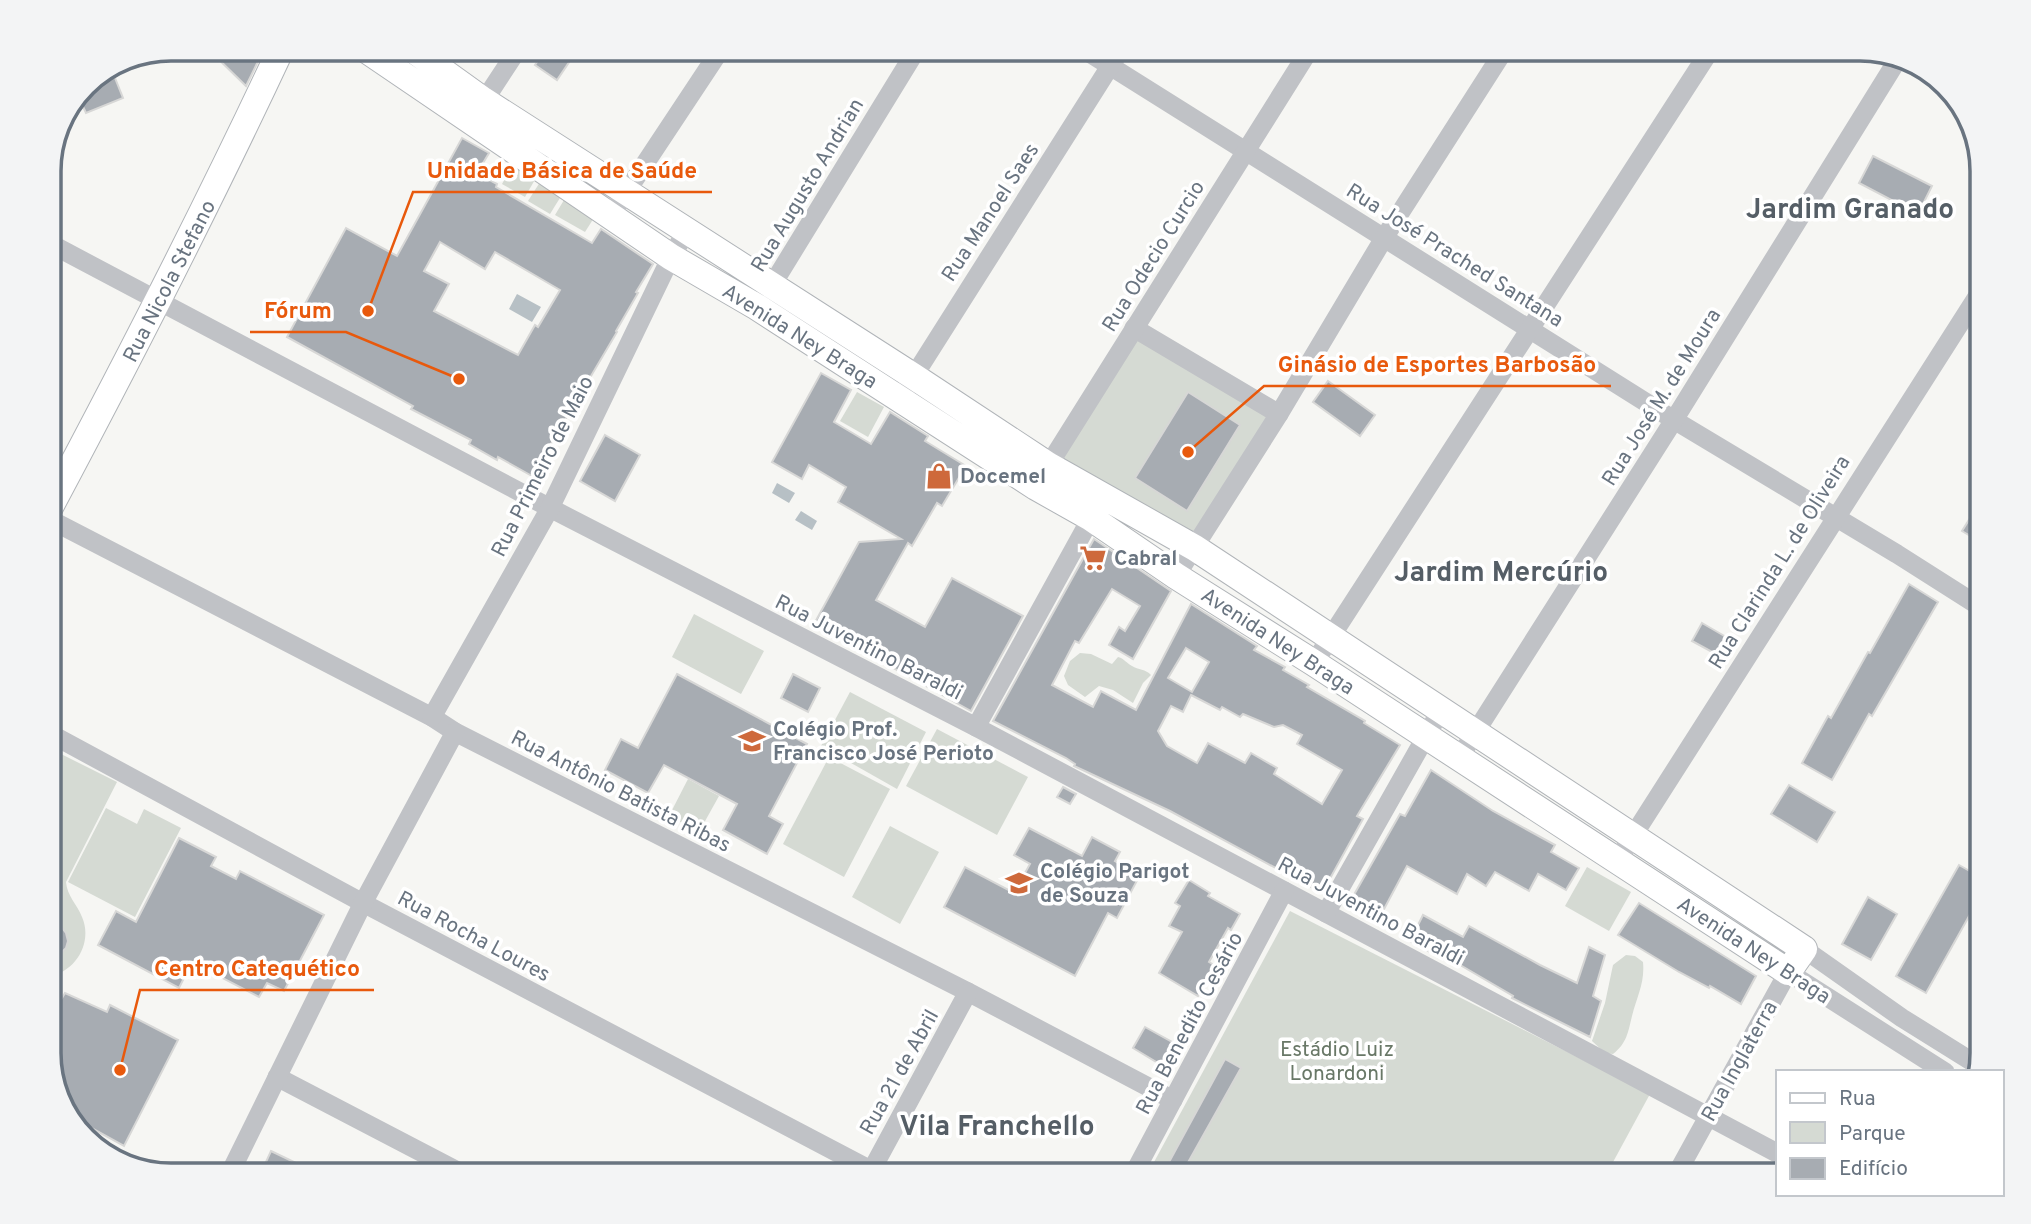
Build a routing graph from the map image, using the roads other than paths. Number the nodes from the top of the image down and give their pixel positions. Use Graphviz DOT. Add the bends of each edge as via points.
graph roads {
  1 [pos="275,61"];
  2 [pos="387,61"];
  3 [pos="425,61"];
  4 [pos="510,61"];
  5 [pos="713,61"];
  6 [pos="910,61"];
  7 [pos="1103,61"];
  8 [pos="1114,61"];
  9 [pos="1302,61"];
  10 [pos="1497,61"];
  11 [pos="1703,61"];
  12 [pos="1111,66"];
  13 [pos="1893,67"];
  14 [pos="477,111"];
  15 [pos="1246,151"];
  16 [pos="625,191"];
  17 [pos="611,215"];
  18 [pos="686,232"];
  19 [pos="1384,238"];
  20 [pos="61,249"];
  21 [pos="671,257"];
  22 [pos="764,297"];
  23 [pos="159,302"];
  24 [pos="1970,308"];
  25 [pos="1134,328"];
  26 [pos="1530,330"];
  27 [pos="913,376"];
  28 [pos="901,401"];
  29 [pos="1279,414"];
  30 [pos="1674,420"];
  31 [pos="1042,476"];
  32 [pos="61,486"];
  33 [pos="550,508"];
  34 [pos="1098,508"];
  35 [pos="1834,518"];
  36 [pos="61,525"];
  37 [pos="1195,548"];
  38 [pos="1176,576"];
  39 [pos="1970,600"];
  40 [pos="1332,636"];
  41 [pos="1314,663"];
  42 [pos="1442,709"];
  43 [pos="432,717"];
  44 [pos="976,727"];
  45 [pos="455,732"];
  46 [pos="1476,732"];
  47 [pos="1426,736"];
  48 [pos="61,740"];
  49 [pos="1459,758"];
  50 [pos="1633,837"];
  51 [pos="1617,861"];
  52 [pos="1284,891"];
  53 [pos="363,904"];
  54 [pos="1326,913"];
  55 [pos="1804,949"];
  56 [pos="1788,972"];
  57 [pos="968,992"];
  58 [pos="1969,1060"];
  59 [pos="1942,1070"];
  60 [pos="277,1077"];
  61 [pos="1173,1100"];
  62 [pos="1709,1117"];
  63 [pos="1776,1152"];
  64 [pos="235,1163"];
  65 [pos="442,1163"];
  66 [pos="854,1163"];
  67 [pos="878,1163"];
  68 [pos="1139,1163"];
  69 [pos="1683,1163"];
  1 -- 23 [label="street, Rua Nicola Stefano"];
  2 -- 14 [label="street, Avenida Ney Braga"];
  3 -- 14 [label="street, Avenida Ney Braga"];
  4 -- 14 [label="street"];
  5 -- 16 [label="street"];
  6 -- 22 [label="street, Rua Augusto Andrian"];
  7 -- 12 [label="street, Rua José Prached Santana"];
  8 -- 12 [label="street, Rua Manoel Saes"];
  9 -- 15 [label="street, Rua Odecio Curcio"];
  10 -- 19 [label="street"];
  11 -- 26 [label="street"];
  12 -- 15 [label="street, Rua José Prached Santana"];
  12 -- 27 [label="street, Rua Manoel Saes"];
  13 -- 30 [label="street, Rua José M. de Moura"];
  14 -- 16 [label="street, Avenida Ney Braga"];
  14 -- 17 [label="street, Avenida Ney Braga"];
  15 -- 19 [label="street, Rua José Prached Santana"];
  15 -- 25 [label="street, Rua Odecio Curcio"];
  16 -- 17 [label="street"];
  16 -- 18 [label="street, Avenida Ney Braga"];
  17 -- 21 [label="street, Avenida Ney Braga"];
  18 -- 21 [label="street, Rua Primeiro de Maio"];
  18 -- 22 [label="street, Avenida Ney Braga"];
  19 -- 26 [label="street, Rua José Prached Santana"];
  19 -- 29 [label="street"];
  20 -- 23 [label="street, Rua Juventino Baraldi"];
  21 -- 22 [label="street, Avenida Ney Braga"];
  21 -- 33 [label="street, Rua Primeiro de Maio"];
  22 -- 27 [label="street, Avenida Ney Braga"];
  22 -- 28 [label="street, Avenida Ney Braga"];
  23 -- 32 [label="street, Rua Nicola Stefano"];
  23 -- 33 [label="street, Rua Juventino Baraldi"];
  24 -- 35 [label="street, Rua Clarinda L. de Oliveira"];
  25 -- 29 [label="street"];
  25 -- 31 [label="street, Rua Odecio Curcio"];
  26 -- 30 [label="street, Rua José Prached Santana"];
  26 -- 40 [label="street"];
  27 -- 28 [label="street, Rua Manoel Saes"];
  27 -- 31 [label="street, Avenida Ney Braga"];
  28 -- 31 [label="street, Avenida Ney Braga"];
  29 -- 37 [label="street"];
  30 -- 35 [label="street, Rua José Prached Santana"];
  30 -- 46 [label="street, Rua José M. de Moura"];
  31 -- 34 [label="street, Avenida Ney Braga"];
  33 -- 43 [label="street, Rua Primeiro de Maio"];
  33 -- 44 [label="street, Rua Juventino Baraldi"];
  34 -- 37 [label="street, Avenida Ney Braga"];
  34 -- 38 [label="street, Avenida Ney Braga"];
  34 -- 44 [label="street"];
  35 -- 39 [label="street, Rua José Prached Santana"];
  35 -- 50 [label="street, Rua Clarinda L. de Oliveira"];
  36 -- 43 [label="street, Rua Antônio Batista Ribas"];
  37 -- 38 [label="street"];
  37 -- 40 [label="street, Avenida Ney Braga"];
  38 -- 41 [label="street, Avenida Ney Braga"];
  40 -- 41 [label="street"];
  40 -- 42 [label="street, Avenida Ney Braga"];
  41 -- 47 [label="street, Avenida Ney Braga"];
  42 -- 46 [label="street, Avenida Ney Braga"];
  42 -- 47 [label="street"];
  43 -- 45 [label="street, Rua Antônio Batista Ribas"];
  44 -- 52 [label="street, Rua Juventino Baraldi"];
  45 -- 53 [label="street"];
  45 -- 57 [label="street, Rua Antônio Batista Ribas"];
  46 -- 49 [label="street, Rua José M. de Moura"];
  46 -- 50 [label="street, Avenida Ney Braga"];
  47 -- 49 [label="street, Avenida Ney Braga"];
  47 -- 54 [label="street"];
  48 -- 53 [label="street, Rua Rocha Loures"];
  49 -- 51 [label="street, Avenida Ney Braga"];
  50 -- 51 [label="street, Rua Clarinda L. de Oliveira"];
  50 -- 55 [label="street, Avenida Ney Braga"];
  51 -- 56 [label="street, Avenida Ney Braga"];
  52 -- 54 [label="street, Rua Juventino Baraldi"];
  52 -- 61 [label="street, Rua Benedito Cesário"];
  53 -- 60 [label="street"];
  53 -- 66 [label="street, Rua Rocha Loures"];
  54 -- 62 [label="street, Rua Juventino Baraldi"];
  55 -- 56 [label="street, Rua Inglaterra"];
  55 -- 58 [label="street, Avenida Ney Braga"];
  56 -- 59 [label="street, Avenida Ney Braga"];
  56 -- 62 [label="street, Rua Inglaterra"];
  57 -- 61 [label="street, Rua Antônio Batista Ribas"];
  57 -- 67 [label="street, Rua 21 de Abril"];
  60 -- 64 [label="street"];
  60 -- 65 [label="street"];
  61 -- 68 [label="street, Rua Benedito Cesário"];
  62 -- 63 [label="street, Rua Juventino Baraldi"];
  62 -- 69 [label="street, Rua Inglaterra"];
}
